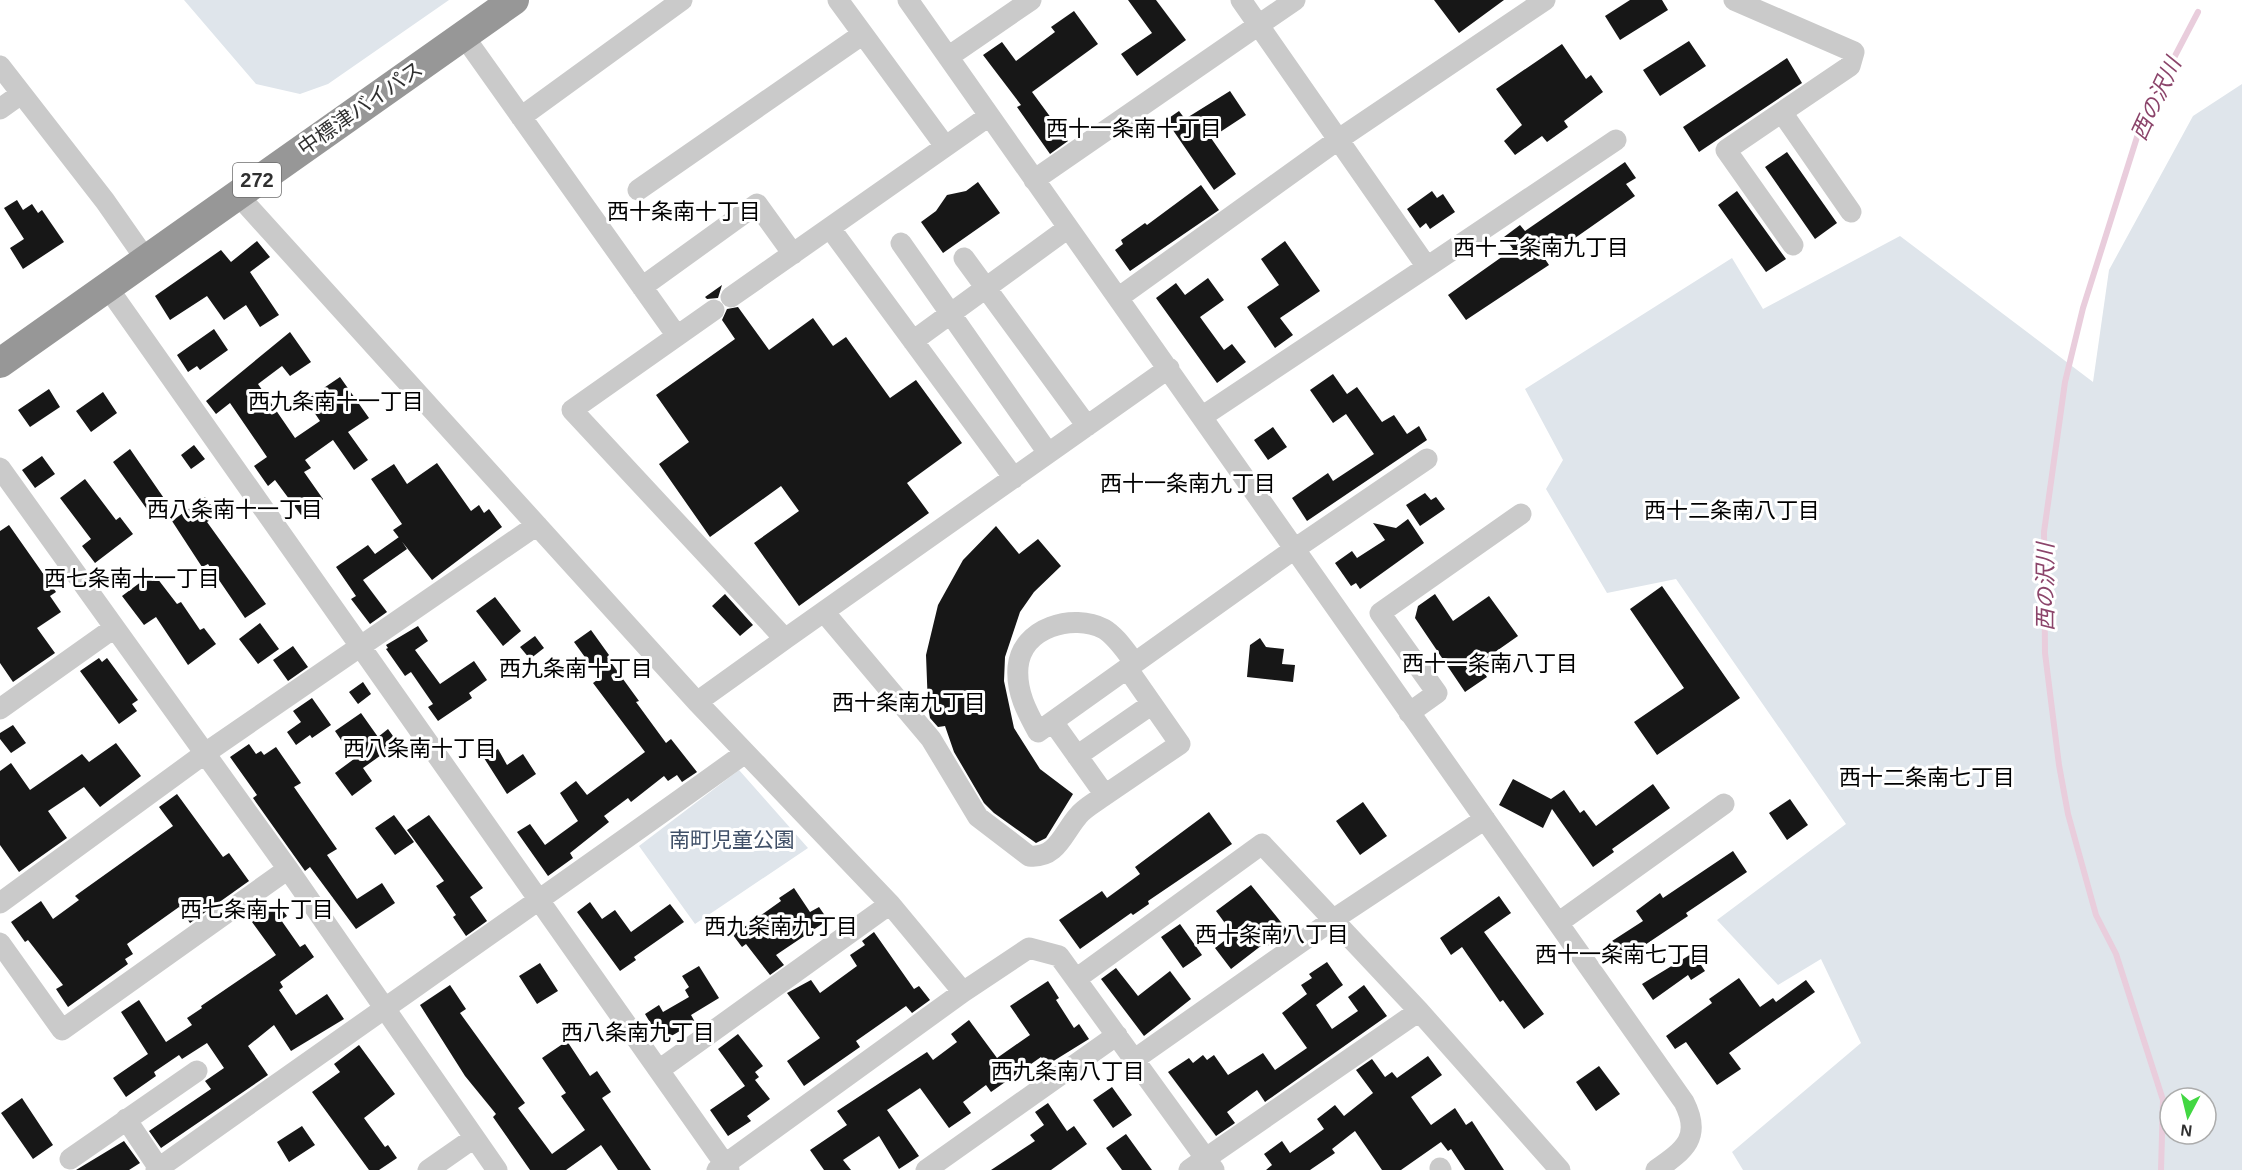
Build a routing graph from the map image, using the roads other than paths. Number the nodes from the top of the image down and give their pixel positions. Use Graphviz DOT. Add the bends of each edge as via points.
graph roads {
  1 [pos="514,0"];
  2 [pos="682,0"];
  3 [pos="838,0"];
  4 [pos="908,0"];
  5 [pos="1031,0"];
  6 [pos="1241,0"];
  7 [pos="1295,0"];
  8 [pos="1545,0"];
  9 [pos="1734,0"];
  10 [pos="1259,25"];
  11 [pos="863,33"];
  12 [pos="463,35"];
  13 [pos="948,57"];
  14 [pos="0,66"];
  15 [pos="21,94"];
  16 [pos="0,109"];
  17 [pos="1783,114"];
  18 [pos="989,116"];
  19 [pos="521,117"];
  20 [pos="1339,139"];
  21 [pos="1616,140"];
  22 [pos="945,147"];
  23 [pos="1034,180"];
  24 [pos="638,190"];
  25 [pos="237,194"];
  26 [pos="1851,212"];
  27 [pos="830,228"];
  28 [pos="1068,228"];
  29 [pos="901,243"];
  30 [pos="1793,245"];
  31 [pos="793,254"];
  32 [pos="964,258"];
  33 [pos="147,261"];
  34 [pos="1427,267"];
  35 [pos="642,286"];
  36 [pos="108,288"];
  37 [pos="987,288"];
  38 [pos="1118,298"];
  39 [pos="951,313"];
  40 [pos="677,336"];
  41 [pos="913,341"];
  42 [pos="0,363"];
  43 [pos="1169,368"];
  44 [pos="1203,416"];
  45 [pos="1087,426"];
  46 [pos="1048,453"];
  47 [pos="1427,459"];
  48 [pos="0,468"];
  49 [pos="1014,478"];
  50 [pos="1521,514"];
  51 [pos="537,525"];
  52 [pos="1293,550"];
  53 [pos="824,612"];
  54 [pos="114,628"];
  55 [pos="785,639"];
  56 [pos="360,645"];
  57 [pos="1131,666"];
  58 [pos="697,702"];
  59 [pos="1152,704"];
  60 [pos="0,710"];
  61 [pos="1409,713"];
  62 [pos="1053,722"];
  63 [pos="745,753"];
  64 [pos="204,754"];
  65 [pos="1077,756"];
  66 [pos="1105,795"];
  67 [pos="1724,804"];
  68 [pos="1485,819"];
  69 [pos="288,869"];
  70 [pos="540,901"];
  71 [pos="0,903"];
  72 [pos="890,904"];
  73 [pos="1334,919"];
  74 [pos="1558,923"];
  75 [pos="0,943"];
  76 [pos="1076,979"];
  77 [pos="963,992"];
  78 [pos="383,1008"];
  79 [pos="1419,1011"];
  80 [pos="1118,1035"];
  81 [pos="1135,1059"];
  82 [pos="659,1070"];
  83 [pos="197,1071"];
  84 [pos="126,1119"];
  85 [pos="474,1138"];
  86 [pos="70,1159"];
  87 [pos="1203,1166"];
  88 [pos="724,1168"];
  89 [pos="158,1169"];
  90 [pos="428,1170"];
  91 [pos="497,1170"];
  92 [pos="926,1170"];
  93 [pos="1560,1170"];
  94 [pos="1656,1170"];
  1 -- 12 [label="highway, 中標津バイパス / 272"];
  2 -- 19 [label="street"];
  3 -- 11 [label="street"];
  4 -- 13 [label="street"];
  5 -- 13 [label="street"];
  6 -- 10 [label="street"];
  7 -- 10 [label="street"];
  8 -- 20 [label="street"];
  9 -- 17 [label="street" via="1854,52 1850,66"];
  10 -- 20 [label="street"];
  10 -- 23 [label="street"];
  11 -- 22 [label="street"];
  11 -- 24 [label="street"];
  12 -- 19 [label="street"];
  12 -- 25 [label="highway, 中標津バイパス / 272"];
  13 -- 18 [label="street"];
  14 -- 15 [label="street"];
  15 -- 16 [label="street"];
  15 -- 33 [label="street"];
  17 -- 26 [label="street"];
  17 -- 30 [label="street" via="1726,150"];
  18 -- 22 [label="street"];
  18 -- 23 [label="street"];
  19 -- 35 [label="street"];
  20 -- 34 [label="street"];
  20 -- 38 [label="street"];
  21 -- 34 [label="street"];
  22 -- 27 [label="street"];
  23 -- 28 [label="street"];
  25 -- 33 [label="highway, 中標津バイパス / 272"];
  25 -- 51 [label="street"];
  27 -- 31 [label="street"];
  27 -- 41 [label="street"];
  28 -- 37 [label="street"];
  28 -- 38 [label="street"];
  29 -- 39 [label="street"];
  31 -- 35 [label="street" via="757,204"];
  31 -- 40 [label="street"];
  32 -- 37 [label="street"];
  33 -- 36 [label="highway, 中標津バイパス / 272"];
  34 -- 44 [label="street"];
  35 -- 40 [label="street"];
  36 -- 42 [label="highway, 中標津バイパス / 272"];
  36 -- 56 [label="street"];
  37 -- 39 [label="street"];
  37 -- 45 [label="street"];
  38 -- 43 [label="street"];
  39 -- 41 [label="street"];
  39 -- 46 [label="street"];
  40 -- 55 [label="street" via="572,410"];
  41 -- 49 [label="street"];
  43 -- 44 [label="street"];
  43 -- 45 [label="street"];
  44 -- 52 [label="street"];
  45 -- 46 [label="street"];
  46 -- 49 [label="street"];
  47 -- 52 [label="street"];
  48 -- 54 [label="street"];
  49 -- 53 [label="street"];
  50 -- 61 [label="street" via="1380,613 1437,693"];
  51 -- 56 [label="street"];
  51 -- 58 [label="street"];
  52 -- 57 [label="street"];
  52 -- 61 [label="street"];
  53 -- 55 [label="street"];
  53 -- 66 [label="street" via="931,739 978,817 1029,856 1048,854 1078,815"];
  54 -- 60 [label="street"];
  54 -- 64 [label="street"];
  55 -- 58 [label="street"];
  56 -- 64 [label="street"];
  56 -- 70 [label="street"];
  57 -- 59 [label="street"];
  57 -- 62 [label="street"];
  57 -- 62 [label="street" via="1106,630 1082,621 1054,626 1030,638 1018,666 1022,704 1038,732"];
  58 -- 63 [label="street"];
  59 -- 65 [label="street"];
  59 -- 66 [label="street" via="1180,744"];
  61 -- 68 [label="street"];
  62 -- 65 [label="street"];
  63 -- 70 [label="street"];
  63 -- 72 [label="street"];
  64 -- 69 [label="street"];
  64 -- 71 [label="street"];
  65 -- 66 [label="street"];
  67 -- 74 [label="street"];
  68 -- 73 [label="street"];
  68 -- 74 [label="street"];
  69 -- 75 [label="street" via="62,1030"];
  69 -- 78 [label="street"];
  70 -- 78 [label="street"];
  70 -- 82 [label="street"];
  72 -- 77 [label="street"];
  72 -- 82 [label="street"];
  73 -- 76 [label="street" via="1262,844"];
  73 -- 79 [label="street"];
  73 -- 81 [label="street"];
  74 -- 94 [label="street" via="1691,1116 1693,1127 1684,1149"];
  76 -- 77 [label="street" via="1059,956 1029,948"];
  76 -- 80 [label="street"];
  77 -- 88 [label="street"];
  78 -- 85 [label="street"];
  78 -- 89 [label="street"];
  79 -- 87 [label="street"];
  79 -- 93 [label="street"];
  80 -- 81 [label="street"];
  80 -- 92 [label="street"];
  81 -- 87 [label="street"];
  82 -- 88 [label="street"];
  83 -- 84 [label="street"];
  84 -- 86 [label="street"];
  84 -- 89 [label="street"];
  85 -- 90 [label="street"];
  85 -- 91 [label="street"];
}
